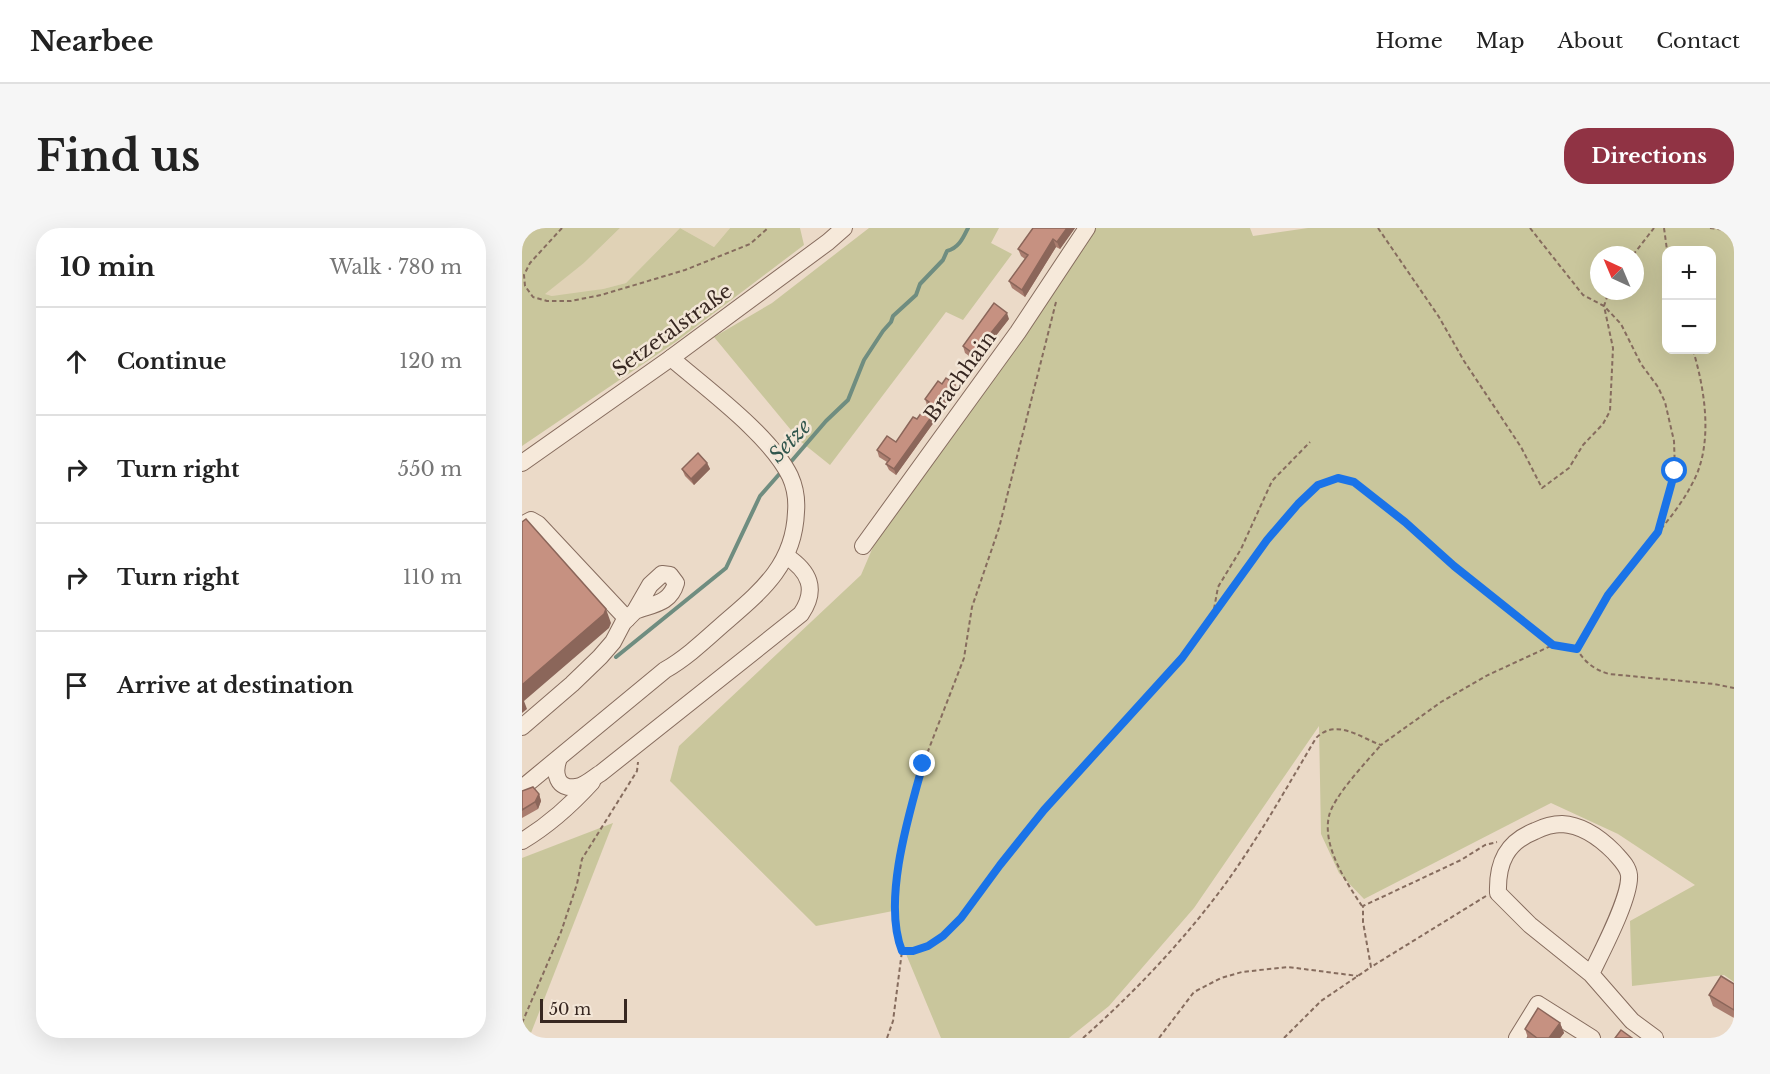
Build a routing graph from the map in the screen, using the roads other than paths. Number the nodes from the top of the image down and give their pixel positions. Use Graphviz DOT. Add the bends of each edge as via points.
graph roads {
  1 [pos="844,228"];
  2 [pos="1087,228"];
  3 [pos="671,358"];
  4 [pos="522,463"];
  5 [pos="522,525"];
  6 [pos="864,546"];
  7 [pos="786,556"];
  8 [pos="522,727"];
  9 [pos="579,739"];
  10 [pos="559,759"];
  11 [pos="602,773"];
  12 [pos="522,777"];
  13 [pos="579,787"];
  14 [pos="522,788"];
  15 [pos="522,832"];
  16 [pos="522,841"];
  17 [pos="1591,974"];
  18 [pos="1589,1037"];
  19 [pos="1517,1038"];
  20 [pos="1654,1038"];
  1 -- 3 [label="street, Setzetalstraße"];
  2 -- 6 [label="street, Brachhain" via="1018,332"];
  3 -- 4 [label="street, Setzetalstraße"];
  3 -- 7 [label="street" via="751,427 786,469 796,500 795,532"];
  5 -- 8 [label="street" via="531,520 538,524 631,615 600,657"];
  7 -- 9 [label="street" via="774,576 742,608"];
  7 -- 11 [label="street" via="806,572 810,585 807,606 801,614"];
  9 -- 10 [label="street"];
  9 -- 12 [label="street"];
  10 -- 13 [label="street" via="555,775 560,783"];
  10 -- 14 [label="street"];
  11 -- 13 [label="street"];
  11 -- 16 [label="street" via="571,805"];
  13 -- 15 [label="street"];
  17 -- 17 [label="street" via="1498,892 1501,868 1512,844 1522,836 1563,824 1584,830 1604,843 1627,867 1628,885 1616,921"];
  17 -- 20 [label="street" via="1632,1022"];
  18 -- 19 [label="street" via="1539,1004"];
}
